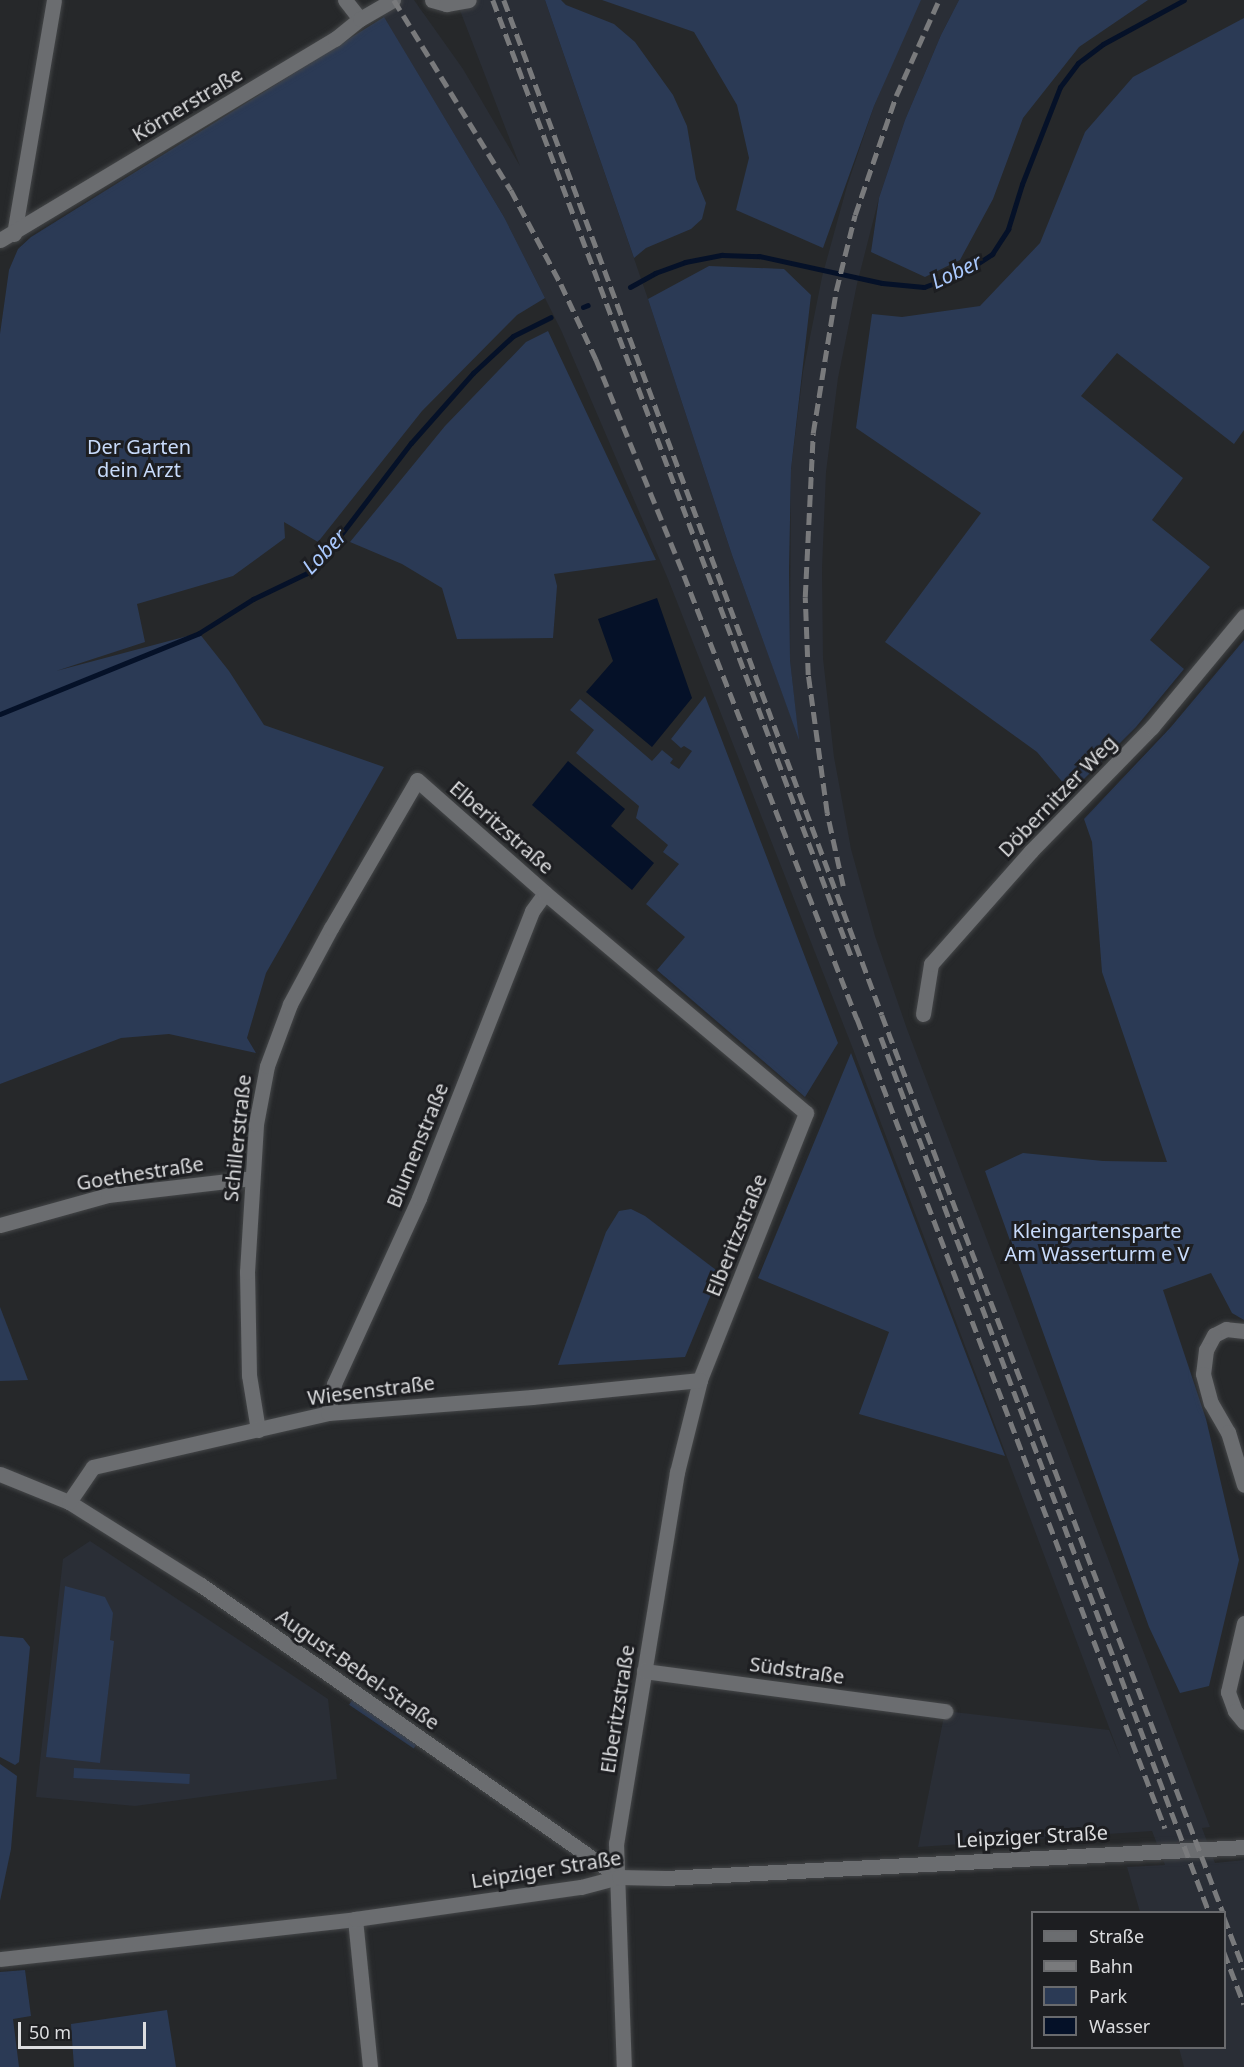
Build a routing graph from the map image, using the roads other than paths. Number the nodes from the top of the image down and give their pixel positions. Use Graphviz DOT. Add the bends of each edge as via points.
graph roads {
  1 [pos="54,0"];
  2 [pos="345,0"];
  3 [pos="393,0"];
  4 [pos="432,0"];
  5 [pos="469,0"];
  6 [pos="360,19"];
  7 [pos="7,237"];
  8 [pos="1244,616"];
  9 [pos="417,780"];
  10 [pos="545,893"];
  11 [pos="923,1014"];
  12 [pos="252,1178"];
  13 [pos="0,1224"];
  14 [pos="1244,1331"];
  15 [pos="700,1380"];
  16 [pos="328,1413"];
  17 [pos="258,1430"];
  18 [pos="0,1474"];
  19 [pos="1244,1485"];
  20 [pos="69,1502"];
  21 [pos="1244,1623"];
  22 [pos="644,1671"];
  23 [pos="945,1711"];
  24 [pos="1244,1722"];
  25 [pos="1244,1847"];
  26 [pos="619,1877"];
  27 [pos="355,1919"];
  28 [pos="0,1959"];
  29 [pos="370,2067"];
  30 [pos="624,2067"];
  1 -- 7 [label="street"];
  2 -- 6 [label="street"];
  3 -- 6 [label="street, Körnerstraße"];
  4 -- 5 [label="street" via="446,4"];
  6 -- 7 [label="street, Körnerstraße" via="335,39"];
  8 -- 11 [label="street, Döbernitzer Weg" via="1152,727 1031,851 931,964"];
  9 -- 10 [label="street, Elberitzstraße"];
  9 -- 12 [label="street, Schillerstraße" via="290,1004 267,1066 256,1124"];
  10 -- 15 [label="street, Elberitzstraße" via="806,1113"];
  10 -- 16 [label="street, Blumenstraße" via="532,911 419,1198 334,1384"];
  12 -- 13 [label="street, Goethestraße" via="108,1195"];
  12 -- 17 [label="street, Schillerstraße" via="249,1375"];
  14 -- 19 [label="street" via="1226,1329 1214,1335 1206,1350 1203,1374 1211,1403 1228,1432"];
  15 -- 16 [label="street, Wiesenstraße"];
  15 -- 22 [label="street, Elberitzstraße" via="677,1472"];
  16 -- 17 [label="street, Wiesenstraße"];
  17 -- 20 [label="street, Wiesenstraße" via="93,1467"];
  18 -- 20 [label="street, August-Bebel-Straße"];
  20 -- 26 [label="street, August-Bebel-Straße" via="201,1585"];
  21 -- 24 [label="street" via="1228,1692"];
  22 -- 23 [label="street, Südstraße"];
  22 -- 26 [label="street, Elberitzstraße" via="616,1843"];
  25 -- 26 [label="street, Leipziger Straße" via="665,1878"];
  26 -- 27 [label="street, Leipziger Straße" via="581,1887"];
  26 -- 30 [label="street, Elberitzstraße"];
  27 -- 28 [label="street, Leipziger Straße"];
  27 -- 29 [label="street"];
}
